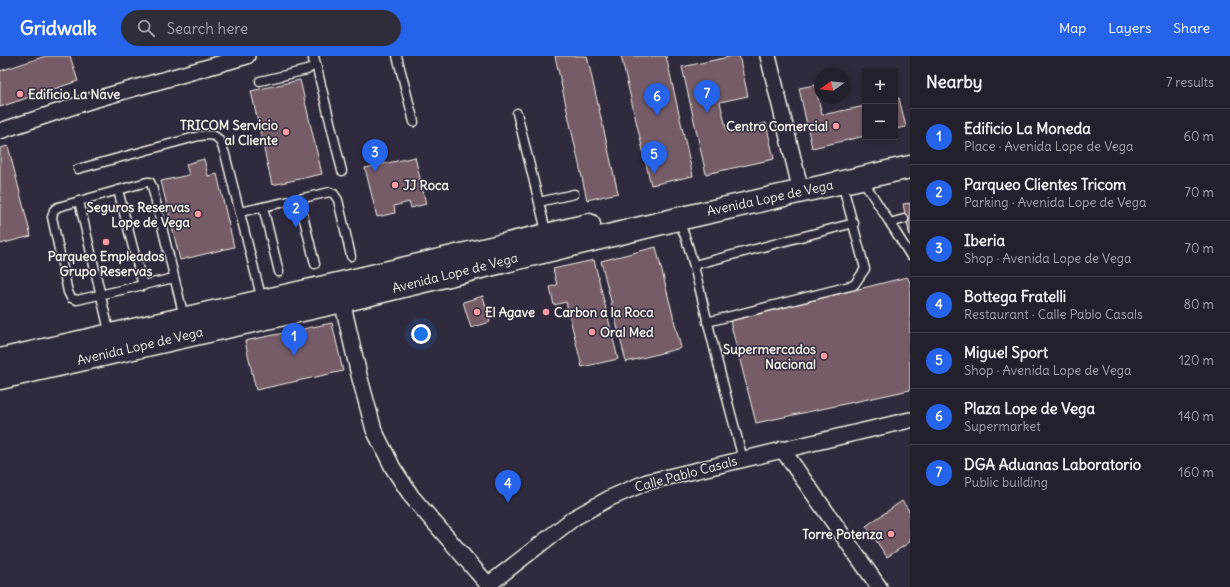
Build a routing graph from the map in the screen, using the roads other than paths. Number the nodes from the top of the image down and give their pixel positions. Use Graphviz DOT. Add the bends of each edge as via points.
graph roads {
  1 [pos="247,56"];
  2 [pos="314,56"];
  3 [pos="397,56"];
  4 [pos="768,56"];
  5 [pos="260,81"];
  6 [pos="517,113"];
  7 [pos="414,122"];
  8 [pos="0,131"];
  9 [pos="910,152"];
  10 [pos="910,167"];
  11 [pos="78,170"];
  12 [pos="342,171"];
  13 [pos="852,180"];
  14 [pos="799,184"];
  15 [pos="118,190"];
  16 [pos="574,194"];
  17 [pos="299,199"];
  18 [pos="79,202"];
  19 [pos="539,202"];
  20 [pos="263,207"];
  21 [pos="240,212"];
  22 [pos="678,219"];
  23 [pos="904,219"];
  24 [pos="854,223"];
  25 [pos="890,224"];
  26 [pos="547,235"];
  27 [pos="910,255"];
  28 [pos="351,256"];
  29 [pos="314,264"];
  30 [pos="694,265"];
  31 [pos="279,272"];
  32 [pos="174,278"];
  33 [pos="143,286"];
  34 [pos="340,292"];
  35 [pos="101,295"];
  36 [pos="262,301"];
  37 [pos="184,318"];
  38 [pos="707,322"];
  39 [pos="110,335"];
  40 [pos="0,360"];
  41 [pos="0,378"];
  42 [pos="910,420"];
  43 [pos="782,449"];
  44 [pos="744,459"];
  45 [pos="489,586"];
  46 [pos="880,587"];
  1 -- 8 [label="street" via="93,100"];
  2 -- 5 [label="lane" via="314,65 307,70"];
  2 -- 12 [label="lane"];
  3 -- 7 [label="lane"];
  4 -- 14 [label="street"];
  6 -- 19 [label="lane"];
  9 -- 14 [label="main road, Avenida Lope de Vega"];
  10 -- 13 [label="main road, Avenida Lope de Vega"];
  11 -- 21 [label="lane" via="211,134 221,142"];
  13 -- 14 [label="main road, Avenida Lope de Vega"];
  13 -- 24 [label="lane"];
  13 -- 25 [label="lane"];
  14 -- 22 [label="main road, Avenida Lope de Vega"];
  14 -- 26 [label="main road, Avenida Lope de Vega"];
  15 -- 18 [label="lane"];
  15 -- 32 [label="lane" via="150,182"];
  15 -- 33 [label="lane"];
  16 -- 19 [label="lane"];
  17 -- 20 [label="lane"];
  17 -- 28 [label="lane" via="330,192 334,194 338,200"];
  17 -- 29 [label="lane"];
  18 -- 35 [label="lane"];
  18 -- 35 [label="lane" via="58,207 52,217 68,292 71,298 76,300"];
  19 -- 26 [label="lane"];
  20 -- 21 [label="lane"];
  20 -- 31 [label="lane"];
  21 -- 36 [label="lane"];
  22 -- 30 [label="lane"];
  22 -- 34 [label="main road, Avenida Lope de Vega"];
  23 -- 25 [label="lane"];
  24 -- 30 [label="lane"];
  24 -- 38 [label="lane" via="865,268 854,285"];
  25 -- 27 [label="lane"];
  26 -- 34 [label="main road, Avenida Lope de Vega"];
  30 -- 38 [label="lane"];
  32 -- 33 [label="lane"];
  32 -- 37 [label="lane"];
  33 -- 35 [label="lane"];
  34 -- 36 [label="main road, Avenida Lope de Vega"];
  34 -- 41 [label="main road, Avenida Lope de Vega"];
  34 -- 45 [label="street" via="358,375 374,430 393,468 412,497"];
  35 -- 39 [label="lane"];
  36 -- 37 [label="main road, Avenida Lope de Vega"];
  37 -- 39 [label="main road, Avenida Lope de Vega"];
  38 -- 44 [label="lane"];
  39 -- 40 [label="main road, Avenida Lope de Vega"];
  42 -- 43 [label="street, Calle Pablo Casals"];
  43 -- 44 [label="street, Calle Pablo Casals"];
  43 -- 46 [label="street"];
  44 -- 45 [label="street, Calle Pablo Casals" via="647,482 610,498 574,518"];
}
